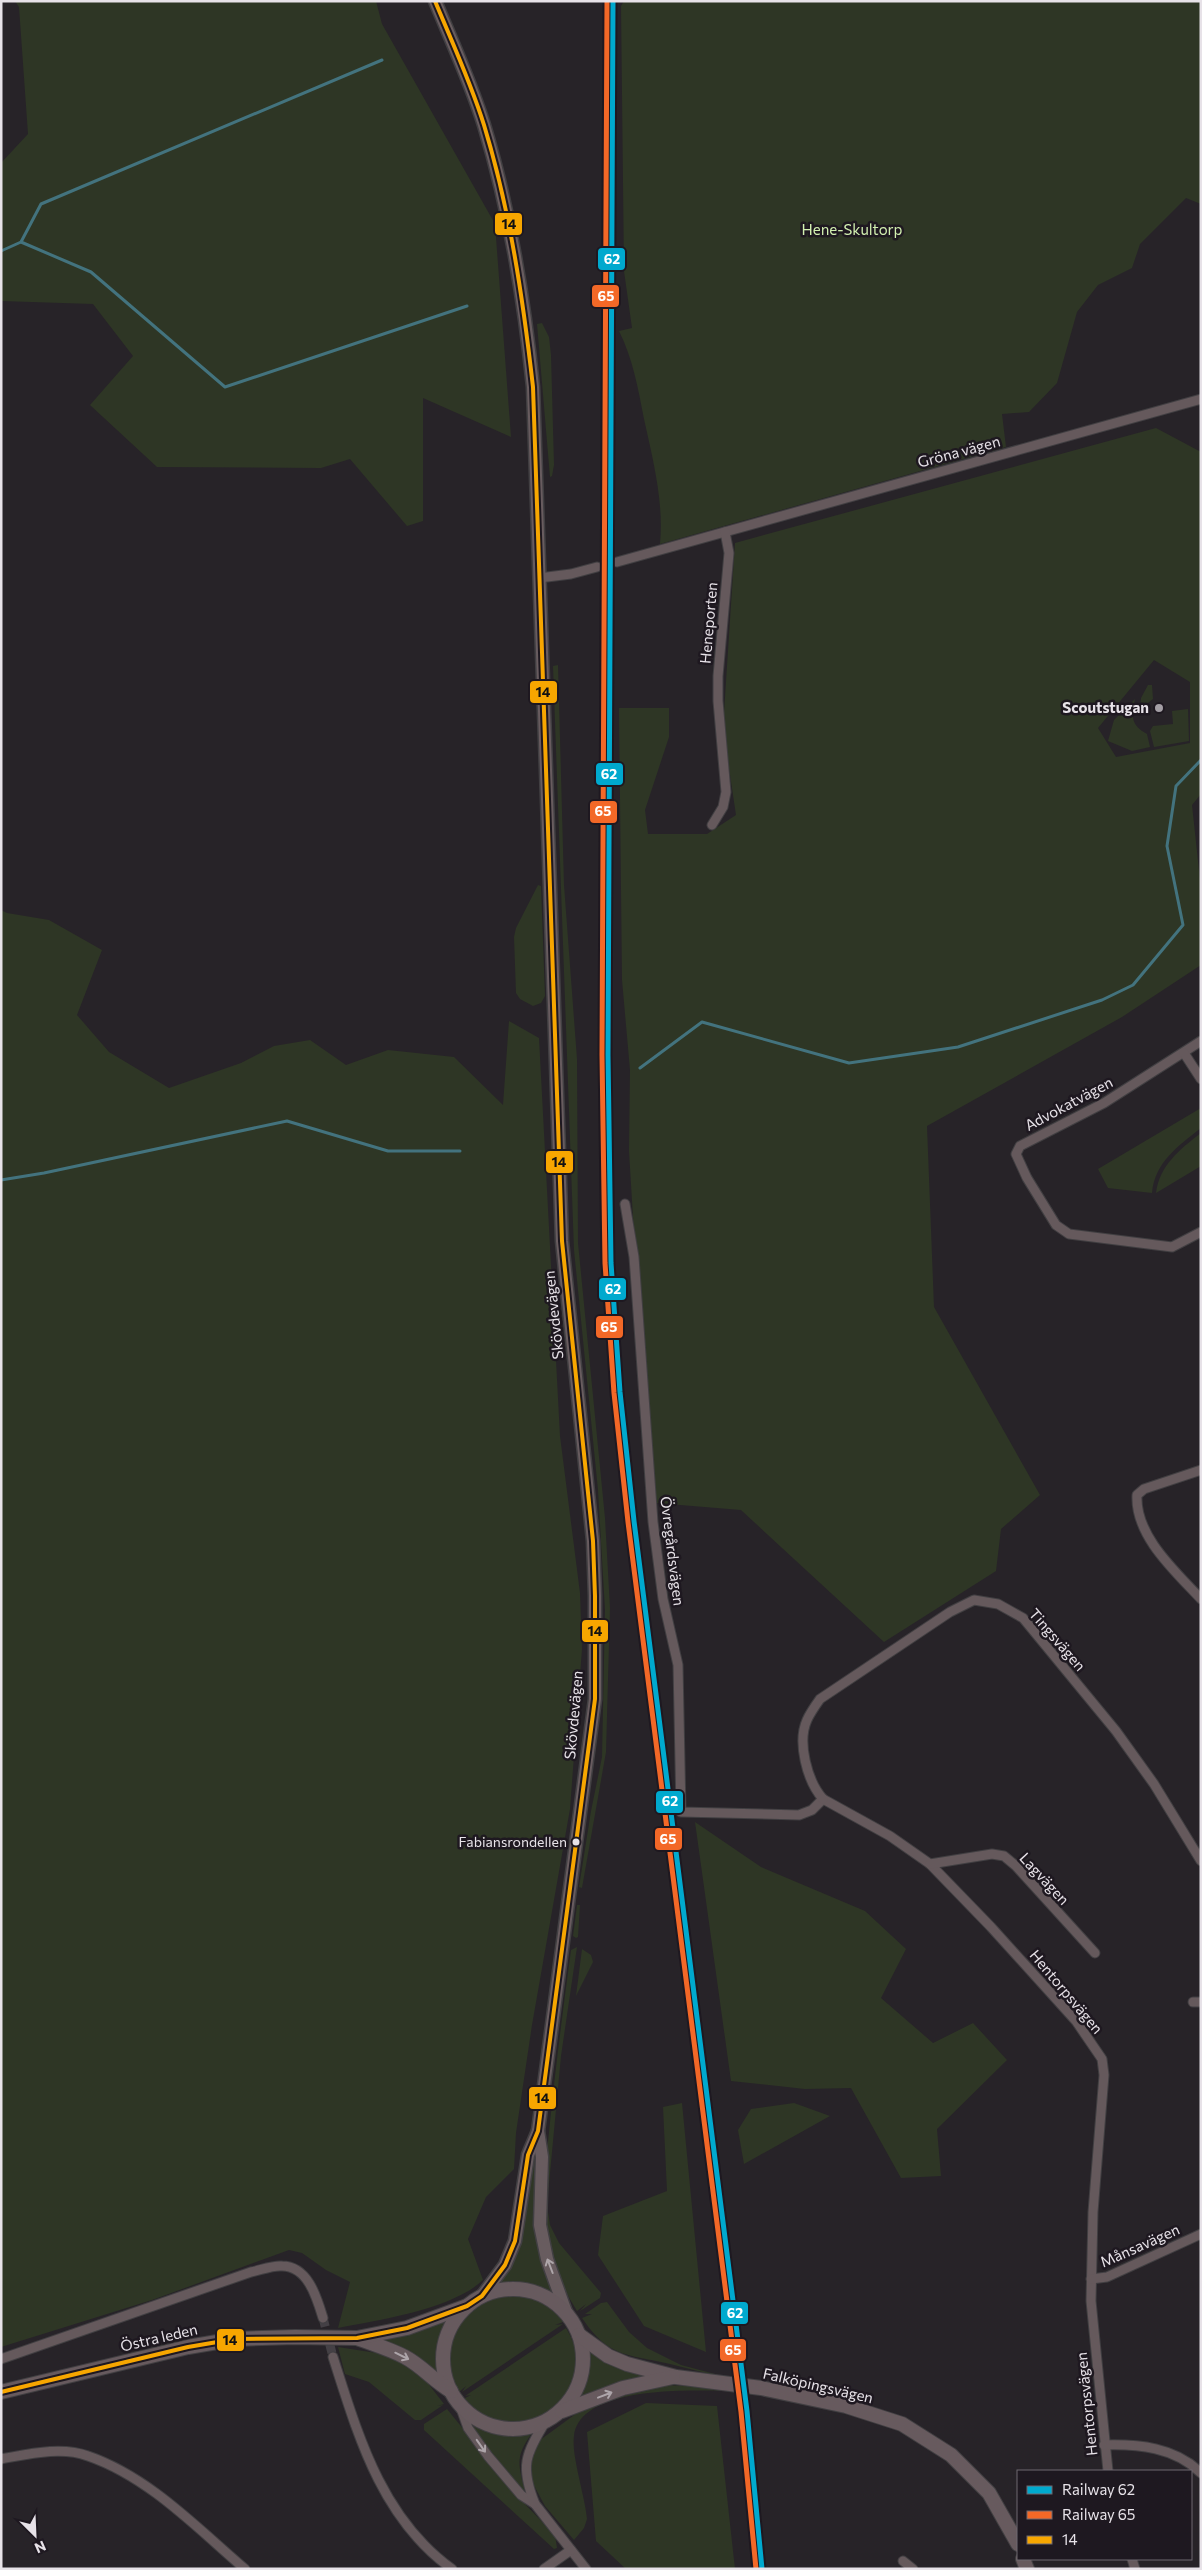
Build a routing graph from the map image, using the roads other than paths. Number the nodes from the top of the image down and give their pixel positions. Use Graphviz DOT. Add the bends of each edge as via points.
graph roads {
  1 [pos="435,1"];
  2 [pos="1201,399"];
  3 [pos="725,532"];
  4 [pos="617,562"];
  5 [pos="596,567"];
  6 [pos="539,578"];
  7 [pos="712,825"];
  8 [pos="1201,1041"];
  9 [pos="1184,1053"];
  10 [pos="1201,1079"];
  11 [pos="625,1204"];
  12 [pos="1201,1232"];
  13 [pos="1201,1470"];
  14 [pos="1201,1599"];
  15 [pos="823,1799"];
  16 [pos="1201,1861"];
  17 [pos="930,1864"];
  18 [pos="1095,1953"];
  19 [pos="538,2131"];
  20 [pos="1201,2234"];
  21 [pos="1091,2279"];
  22 [pos="482,2296"];
  23 [pos="467,2306"];
  24 [pos="566,2312"];
  25 [pos="324,2318"];
  26 [pos="579,2335"];
  27 [pos="357,2338"];
  28 [pos="333,2357"];
  29 [pos="1,2359"];
  30 [pos="676,2377"];
  31 [pos="1,2392"];
  32 [pos="455,2397"];
  33 [pos="559,2412"];
  34 [pos="546,2421"];
  35 [pos="1104,2445"];
  36 [pos="1,2459"];
  37 [pos="1108,2470"];
  38 [pos="1201,2473"];
  39 [pos="535,2504"];
  40 [pos="1017,2542"];
  41 [pos="571,2550"];
  42 [pos="903,2561"];
  43 [pos="245,2569"];
  44 [pos="452,2569"];
  45 [pos="544,2569"];
  46 [pos="586,2569"];
  47 [pos="913,2569"];
  1 -- 6 [label="main road, Skövdevägen" via="484,125 508,213 524,300 533,387"];
  2 -- 3 [label="street, Gröna vägen"];
  3 -- 4 [label="street"];
  3 -- 7 [label="street, Heneporten" via="729,553 718,701 726,792 723,807"];
  5 -- 6 [label="street"];
  6 -- 19 [label="main road, Skövdevägen" via="562,1240 593,1541 595,1699"];
  8 -- 9 [label="street"];
  9 -- 10 [label="street"];
  9 -- 12 [label="street, Advokatvägen" via="1104,1103 1020,1146 1016,1154 1056,1225 1069,1234 1172,1247"];
  11 -- 15 [label="street, Övregårdsvägen" via="634,1257 653,1522 662,1599 678,1665 680,1812 799,1815 812,1810"];
  13 -- 14 [label="street" via="1144,1489 1137,1495 1136,1504 1153,1544"];
  15 -- 16 [label="street, Tingsvägen" via="816,1792 803,1750 806,1721 820,1699 950,1612 974,1600 998,1604 1023,1618 1116,1730"];
  15 -- 17 [label="street, Hentorpsvägen" via="890,1836"];
  17 -- 18 [label="street, Lagvägen" via="992,1854 1004,1856"];
  17 -- 21 [label="street, Hentorpsvägen" via="1076,2021 1102,2059 1104,2075"];
  19 -- 22 [label="main road" via="528,2155 515,2242 505,2265"];
  24 -- 19 [label="main road, one-way" via="547,2259 540,2225 542,2157"];
  20 -- 21 [label="street, Månsavägen" via="1107,2277"];
  21 -- 35 [label="street, Hentorpsvägen" via="1090,2301"];
  22 -- 23 [label="main road"];
  22 -- 24 [label="main road" via="502,2290 532,2291 550,2299"];
  23 -- 27 [label="main road, Östra leden" via="406,2328"];
  23 -- 32 [label="main road" via="456,2318 445,2342 444,2367"];
  24 -- 26 [label="main road"];
  25 -- 29 [label="street" via="316,2294 305,2277 294,2268 282,2266 252,2272"];
  26 -- 30 [label="main road, Falköpingsvägen" via="608,2356"];
  26 -- 33 [label="main road" via="584,2355 581,2376 573,2396"];
  27 -- 31 [label="main road, Östra leden" via="235,2340 188,2347"];
  27 -- 32 [label="main road, Östra leden, one-way" via="405,2357 423,2368"];
  28 -- 44 [label="street" via="364,2452 386,2497 412,2532"];
  33 -- 30 [label="main road, Falköpingsvägen, one-way" via="623,2388"];
  30 -- 40 [label="main road, Falköpingsvägen" via="761,2388 846,2406 902,2424 951,2455 989,2493"];
  32 -- 34 [label="main road" via="481,2421 499,2427 518,2429"];
  32 -- 39 [label="street, one-way" via="468,2428 488,2456 522,2495"];
  33 -- 34 [label="main road"];
  34 -- 39 [label="street" via="525,2463 527,2485"];
  35 -- 37 [label="street, Hentorpsvägen"];
  35 -- 38 [label="street" via="1131,2444 1160,2449"];
  36 -- 43 [label="street" via="45,2451 87,2455 138,2479"];
  39 -- 41 [label="street"];
  41 -- 45 [label="street"];
  41 -- 46 [label="street"];
  42 -- 47 [label="street"];
}
